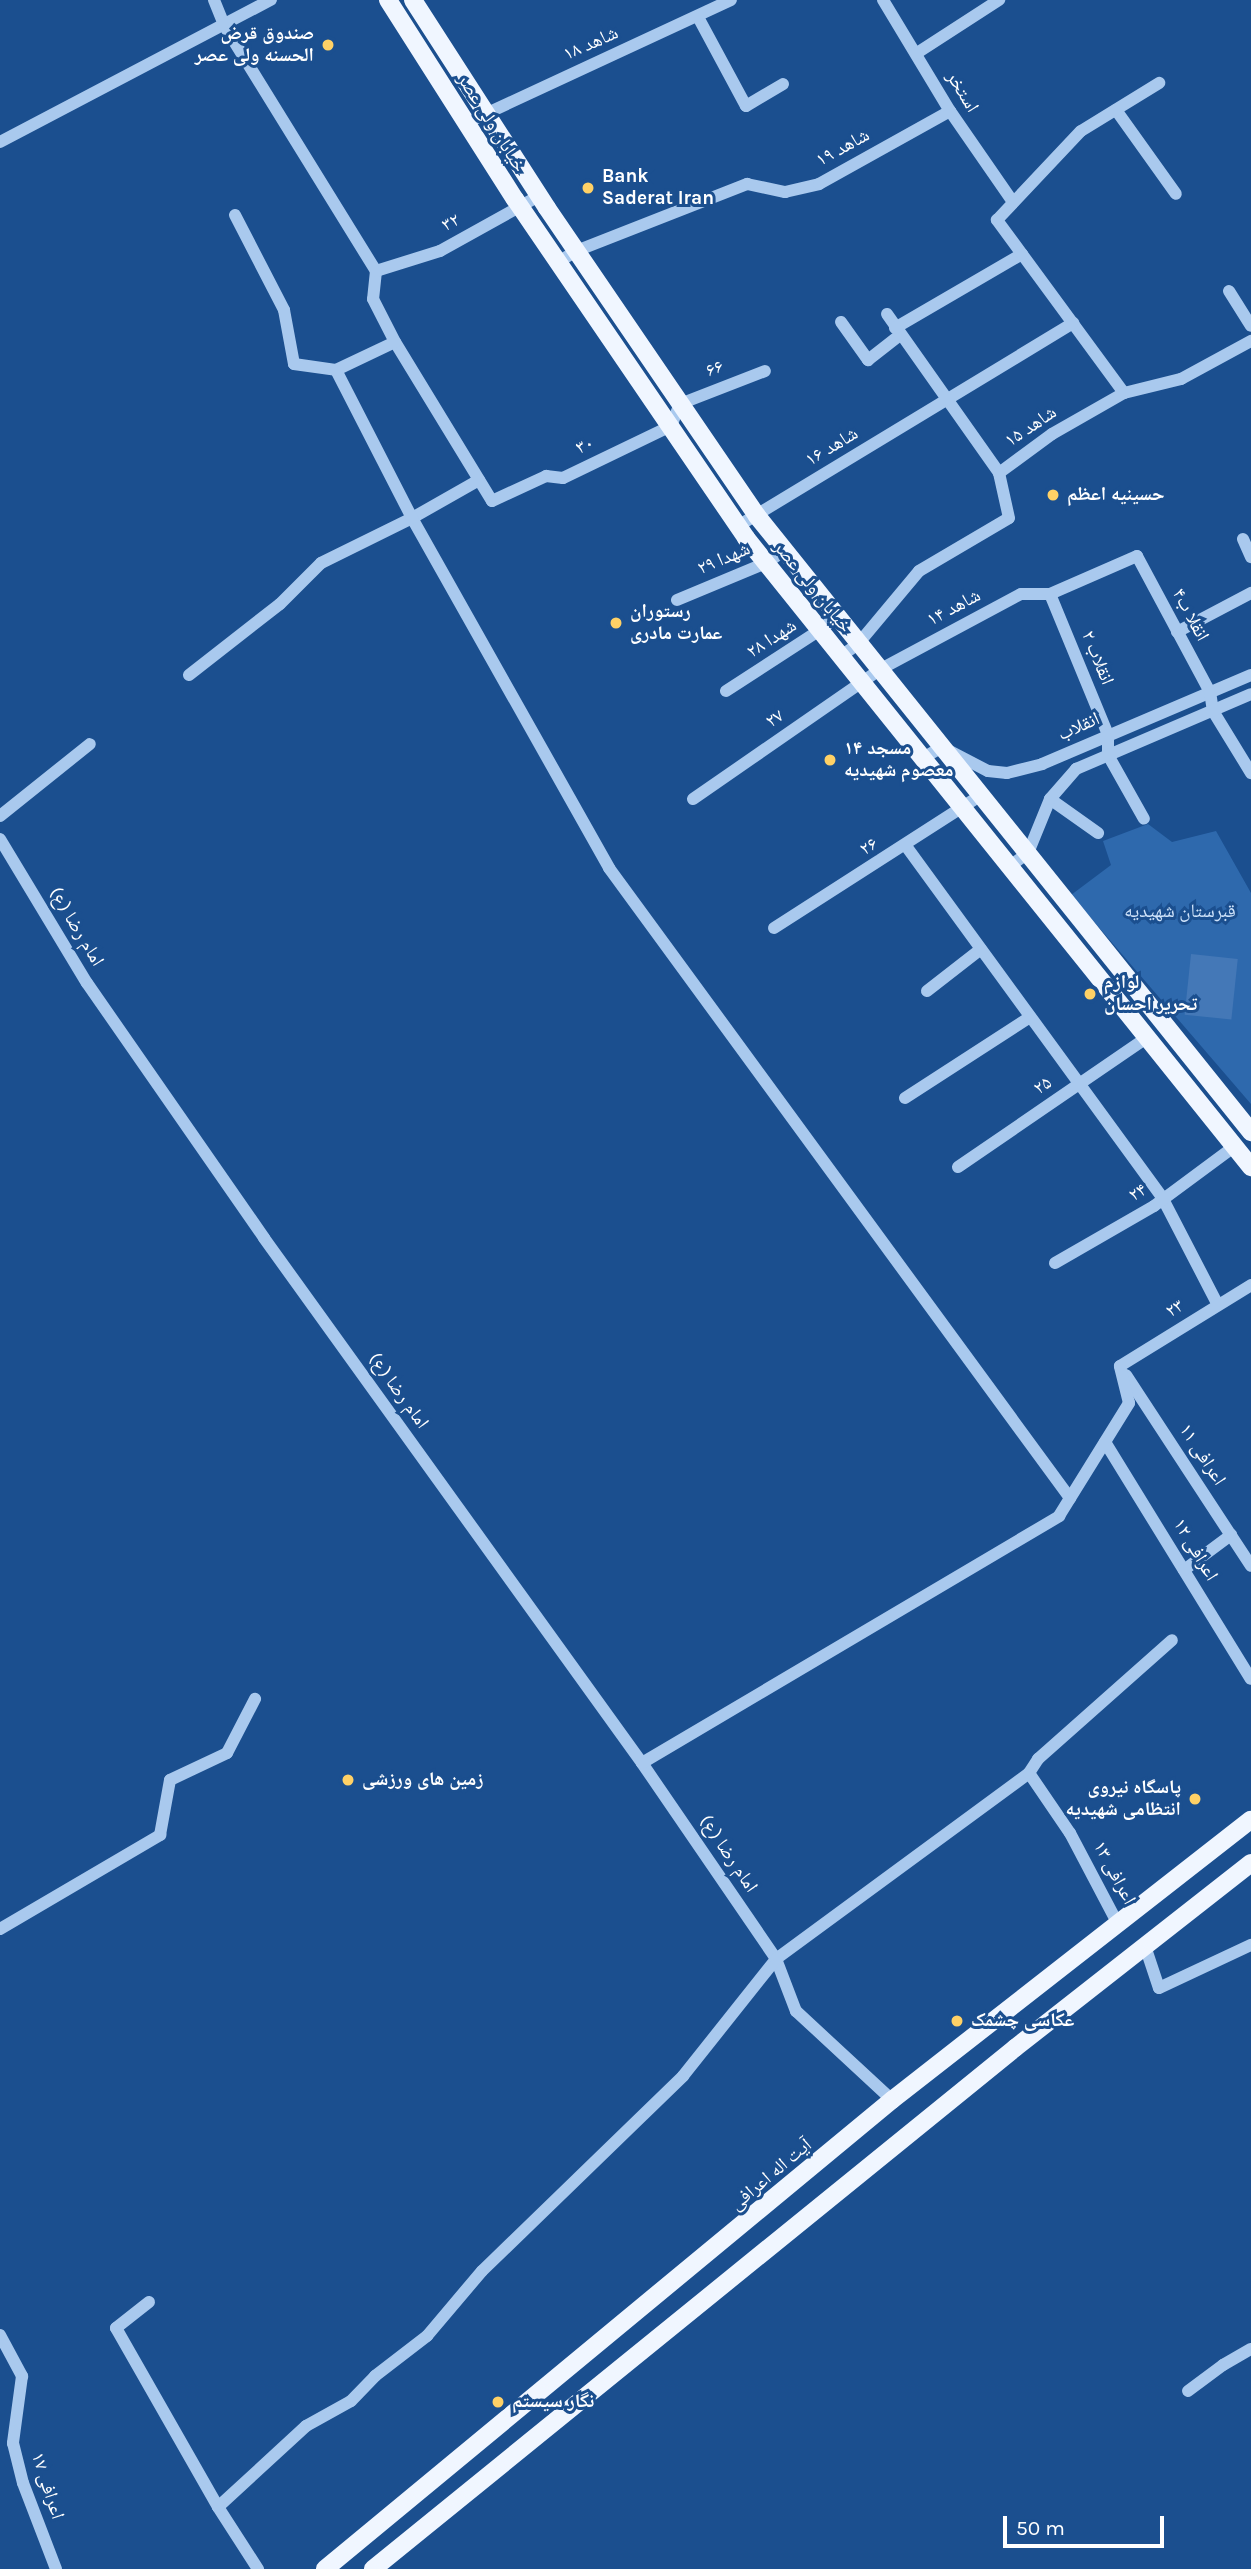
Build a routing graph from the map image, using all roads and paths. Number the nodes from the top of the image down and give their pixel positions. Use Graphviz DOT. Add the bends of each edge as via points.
graph roads {
  1 [pos="214,0"];
  2 [pos="271,0"];
  3 [pos="413,0"];
  4 [pos="732,0"];
  5 [pos="883,0"];
  6 [pos="995,1"];
  7 [pos="393,2"];
  8 [pos="698,17"];
  9 [pos="224,25"];
  10 [pos="917,53"];
  11 [pos="1159,83"];
  12 [pos="783,84"];
  13 [pos="1115,110"];
  14 [pos="950,111"];
  15 [pos="484,113"];
  16 [pos="466,123"];
  17 [pos="0,142"];
  18 [pos="1176,194"];
  19 [pos="539,196"];
  20 [pos="1013,202"];
  21 [pos="520,208"];
  22 [pos="235,215"];
  23 [pos="576,251"];
  24 [pos="1022,254"];
  25 [pos="558,262"];
  26 [pos="376,271"];
  27 [pos="1229,291"];
  28 [pos="887,314"];
  29 [pos="841,322"];
  30 [pos="1073,323"];
  31 [pos="1251,326"];
  32 [pos="898,332"];
  33 [pos="1251,341"];
  34 [pos="395,342"];
  35 [pos="336,370"];
  36 [pos="765,370"];
  37 [pos="1124,393"];
  38 [pos="947,399"];
  39 [pos="680,404"];
  40 [pos="671,426"];
  41 [pos="999,473"];
  42 [pos="479,480"];
  43 [pos="757,516"];
  44 [pos="412,518"];
  45 [pos="738,526"];
  46 [pos="1243,539"];
  47 [pos="784,551"];
  48 [pos="1137,556"];
  49 [pos="1251,557"];
  50 [pos="766,563"];
  51 [pos="1251,593"];
  52 [pos="1051,594"];
  53 [pos="677,600"];
  54 [pos="836,617"];
  55 [pos="820,631"];
  56 [pos="1177,632"];
  57 [pos="858,644"];
  58 [pos="841,656"];
  59 [pos="879,670"];
  60 [pos="189,675"];
  61 [pos="1251,675"];
  62 [pos="862,682"];
  63 [pos="726,691"];
  64 [pos="1210,692"];
  65 [pos="1251,694"];
  66 [pos="1213,711"];
  67 [pos="1108,736"];
  68 [pos="90,744"];
  69 [pos="942,747"];
  70 [pos="1108,755"];
  71 [pos="923,758"];
  72 [pos="1251,774"];
  73 [pos="981,795"];
  74 [pos="693,799"];
  75 [pos="1050,799"];
  76 [pos="963,807"];
  77 [pos="0,816"];
  78 [pos="1144,820"];
  79 [pos="1098,833"];
  80 [pos="1,842"];
  81 [pos="906,846"];
  82 [pos="1028,853"];
  83 [pos="1010,866"];
  84 [pos="774,928"];
  85 [pos="981,949"];
  86 [pos="927,991"];
  87 [pos="1030,1017"];
  88 [pos="1149,1037"];
  89 [pos="1079,1084"];
  90 [pos="905,1098"];
  91 [pos="1251,1132"];
  92 [pos="1235,1146"];
  93 [pos="958,1167"];
  94 [pos="1251,1167"];
  95 [pos="1163,1199"];
  96 [pos="1055,1263"];
  97 [pos="1251,1285"];
  98 [pos="1218,1305"];
  99 [pos="1120,1366"];
  100 [pos="1105,1441"];
  101 [pos="1070,1498"];
  102 [pos="1231,1535"];
  103 [pos="1251,1566"];
  104 [pos="1184,1570"];
  105 [pos="1172,1640"];
  106 [pos="1251,1679"];
  107 [pos="255,1699"];
  108 [pos="642,1763"];
  109 [pos="1029,1773"];
  110 [pos="1251,1820"];
  111 [pos="1251,1863"];
  112 [pos="1117,1922"];
  113 [pos="0,1929"];
  114 [pos="1145,1945"];
  115 [pos="1251,1945"];
  116 [pos="776,1959"];
  117 [pos="892,2100"];
  118 [pos="149,2302"];
  119 [pos="0,2335"];
  120 [pos="1251,2349"];
  121 [pos="1188,2390"];
  122 [pos="439,2475"];
  123 [pos="460,2499"];
  124 [pos="218,2507"];
  125 [pos="56,2569"];
  126 [pos="258,2569"];
  127 [pos="325,2569"];
  128 [pos="373,2569"];
  1 -- 9 [label="street"];
  2 -- 9 [label="street"];
  3 -- 15 [label="main road, خیابان ولی عصر"];
  4 -- 8 [label="street, شاهد ۱۸"];
  5 -- 10 [label="street, استخر"];
  6 -- 10 [label="street"];
  7 -- 16 [label="main road, خیابان ولی عصر"];
  8 -- 12 [label="street" via="746,106"];
  8 -- 15 [label="street, شاهد ۱۸"];
  9 -- 17 [label="street"];
  9 -- 26 [label="street"];
  10 -- 14 [label="street, استخر"];
  11 -- 13 [label="street"];
  13 -- 18 [label="street"];
  13 -- 20 [label="street" via="1081,131"];
  14 -- 20 [label="street, استخر"];
  14 -- 23 [label="street, شاهد ۱۹" via="819,184 785,192 747,184"];
  15 -- 16 [label="street, شاهد ۱۸"];
  15 -- 19 [label="main road, خیابان ولی عصر"];
  16 -- 21 [label="main road, خیابان ولی عصر"];
  19 -- 21 [label="street, ۳۲"];
  19 -- 23 [label="main road, خیابان ولی عصر"];
  20 -- 24 [label="street" via="997,220"];
  21 -- 25 [label="main road, خیابان ولی عصر"];
  21 -- 26 [label="street, ۳۲" via="440,251"];
  22 -- 35 [label="street" via="284,310 294,364"];
  23 -- 25 [label="street"];
  23 -- 39 [label="main road, خیابان ولی عصر"];
  24 -- 30 [label="street"];
  24 -- 32 [label="street"];
  25 -- 40 [label="main road, خیابان ولی عصر"];
  26 -- 34 [label="street" via="373,299"];
  27 -- 31 [label="street"];
  28 -- 32 [label="street"];
  29 -- 32 [label="street" via="868,360"];
  30 -- 37 [label="street"];
  30 -- 38 [label="street, شاهد ۱۶"];
  32 -- 38 [label="street"];
  33 -- 37 [label="street, شاهد ۱۵" via="1181,379"];
  34 -- 35 [label="street"];
  34 -- 42 [label="street"];
  35 -- 44 [label="street"];
  36 -- 39 [label="street, ۶۶"];
  37 -- 41 [label="street, شاهد ۱۵" via="1052,434"];
  38 -- 41 [label="street"];
  38 -- 43 [label="street, شاهد ۱۶"];
  39 -- 40 [label="street"];
  39 -- 43 [label="main road, خیابان ولی عصر"];
  40 -- 42 [label="street, ۳۰" via="563,478 546,476 492,501"];
  40 -- 45 [label="main road, خیابان ولی عصر"];
  41 -- 57 [label="street, شاهد ۱۵" via="1009,519 919,571"];
  42 -- 44 [label="street"];
  43 -- 45 [label="street, شاهد ۱۶"];
  43 -- 47 [label="main road, خیابان ولی عصر"];
  44 -- 60 [label="street" via="321,563 280,604"];
  44 -- 101 [label="street" via="610,869"];
  45 -- 50 [label="main road, خیابان ولی عصر"];
  46 -- 49 [label="street"];
  47 -- 50 [label="street, شهدا ۲۹"];
  47 -- 54 [label="main road, خیابان ولی عصر"];
  48 -- 52 [label="street, شاهد ۱۴"];
  48 -- 56 [label="street, انقلا ب۴"];
  50 -- 53 [label="street, شهدا ۲۹"];
  50 -- 55 [label="main road, خیابان ولی عصر"];
  51 -- 56 [label="street"];
  52 -- 59 [label="street, شاهد ۱۴" via="1021,594"];
  52 -- 67 [label="street, انقلاب ۲"];
  54 -- 55 [label="street, شهدا ۲۸"];
  54 -- 57 [label="main road, خیابان ولی عصر"];
  55 -- 58 [label="main road, خیابان ولی عصر"];
  55 -- 63 [label="street, شهدا ۲۸"];
  56 -- 64 [label="street, انقلا ب۴"];
  57 -- 58 [label="street, شاهد ۱۵"];
  57 -- 59 [label="main road, خیابان ولی عصر"];
  58 -- 62 [label="main road, خیابان ولی عصر"];
  59 -- 62 [label="street, ۲۷"];
  59 -- 69 [label="main road, خیابان ولی عصر"];
  61 -- 64 [label="street, انقلاب"];
  62 -- 71 [label="main road, خیابان ولی عصر"];
  62 -- 74 [label="street, ۲۷"];
  64 -- 66 [label="street, انقلا ب۴"];
  64 -- 67 [label="street, انقلاب"];
  65 -- 66 [label="street, انقلاب"];
  66 -- 70 [label="street, انقلاب"];
  66 -- 72 [label="street"];
  67 -- 69 [label="street, انقلاب" via="1007,774 988,771"];
  67 -- 70 [label="street"];
  68 -- 77 [label="street"];
  69 -- 71 [label="street"];
  69 -- 73 [label="main road, خیابان ولی عصر"];
  70 -- 75 [label="street, انقلاب" via="1076,769"];
  70 -- 78 [label="street"];
  71 -- 76 [label="main road, خیابان ولی عصر"];
  73 -- 76 [label="street, ۲۶"];
  73 -- 82 [label="main road, خیابان ولی عصر"];
  75 -- 79 [label="street"];
  75 -- 82 [label="street, انقلاب"];
  76 -- 81 [label="street, ۲۶"];
  76 -- 83 [label="main road, خیابان ولی عصر"];
  80 -- 108 [label="street, امام رضا (ع)" via="87,983"];
  81 -- 84 [label="street, ۲۶"];
  81 -- 85 [label="street"];
  82 -- 83 [label="street"];
  82 -- 91 [label="main road, خیابان ولی عصر"];
  83 -- 88 [label="main road, خیابان ولی عصر"];
  85 -- 86 [label="street"];
  85 -- 87 [label="street"];
  87 -- 89 [label="street"];
  87 -- 90 [label="street"];
  88 -- 89 [label="street, ۲۵"];
  88 -- 92 [label="main road, خیابان ولی عصر"];
  89 -- 93 [label="street, ۲۵"];
  89 -- 95 [label="street"];
  92 -- 94 [label="main road, خیابان ولی عصر"];
  92 -- 95 [label="street, ۲۴"];
  95 -- 96 [label="street, ۲۴"];
  95 -- 98 [label="street"];
  97 -- 98 [label="street, ۲۳"];
  98 -- 99 [label="street, ۲۳"];
  99 -- 100 [label="street" via="1129,1403"];
  99 -- 102 [label="street, اعرافی ۱۱"];
  100 -- 101 [label="street"];
  100 -- 104 [label="street, اعرافی ۱۲"];
  101 -- 108 [label="street" via="1059,1516"];
  102 -- 103 [label="street, اعرافی ۱۱"];
  102 -- 104 [label="street"];
  104 -- 106 [label="street, اعرافی ۱۲"];
  105 -- 109 [label="street" via="1038,1759"];
  107 -- 113 [label="street" via="227,1753 170,1780 160,1835"];
  108 -- 116 [label="street, امام رضا (ع)"];
  109 -- 112 [label="street, اعرافی ۱۳" via="1070,1833"];
  109 -- 116 [label="street"];
  110 -- 112 [label="main road, آیت اله اعرافی"];
  111 -- 114 [label="main road"];
  112 -- 117 [label="main road, آیت اله اعرافی"];
  114 -- 115 [label="street" via="1159,1989"];
  114 -- 123 [label="main road"];
  116 -- 117 [label="street, امام رضا (ع)" via="796,2011"];
  116 -- 124 [label="street" via="682,2076 482,2271 427,2336 351,2401 306,2426"];
  117 -- 122 [label="main road, آیت اله اعرافی"];
  118 -- 124 [label="street" via="116,2328"];
  119 -- 125 [label="street, اعرافی ۱۷" via="22,2376 13,2443"];
  120 -- 121 [label="street"];
  122 -- 123 [label="main road"];
  122 -- 127 [label="main road, آیت اله اعرافی"];
  123 -- 128 [label="main road"];
  124 -- 126 [label="street"];
}
